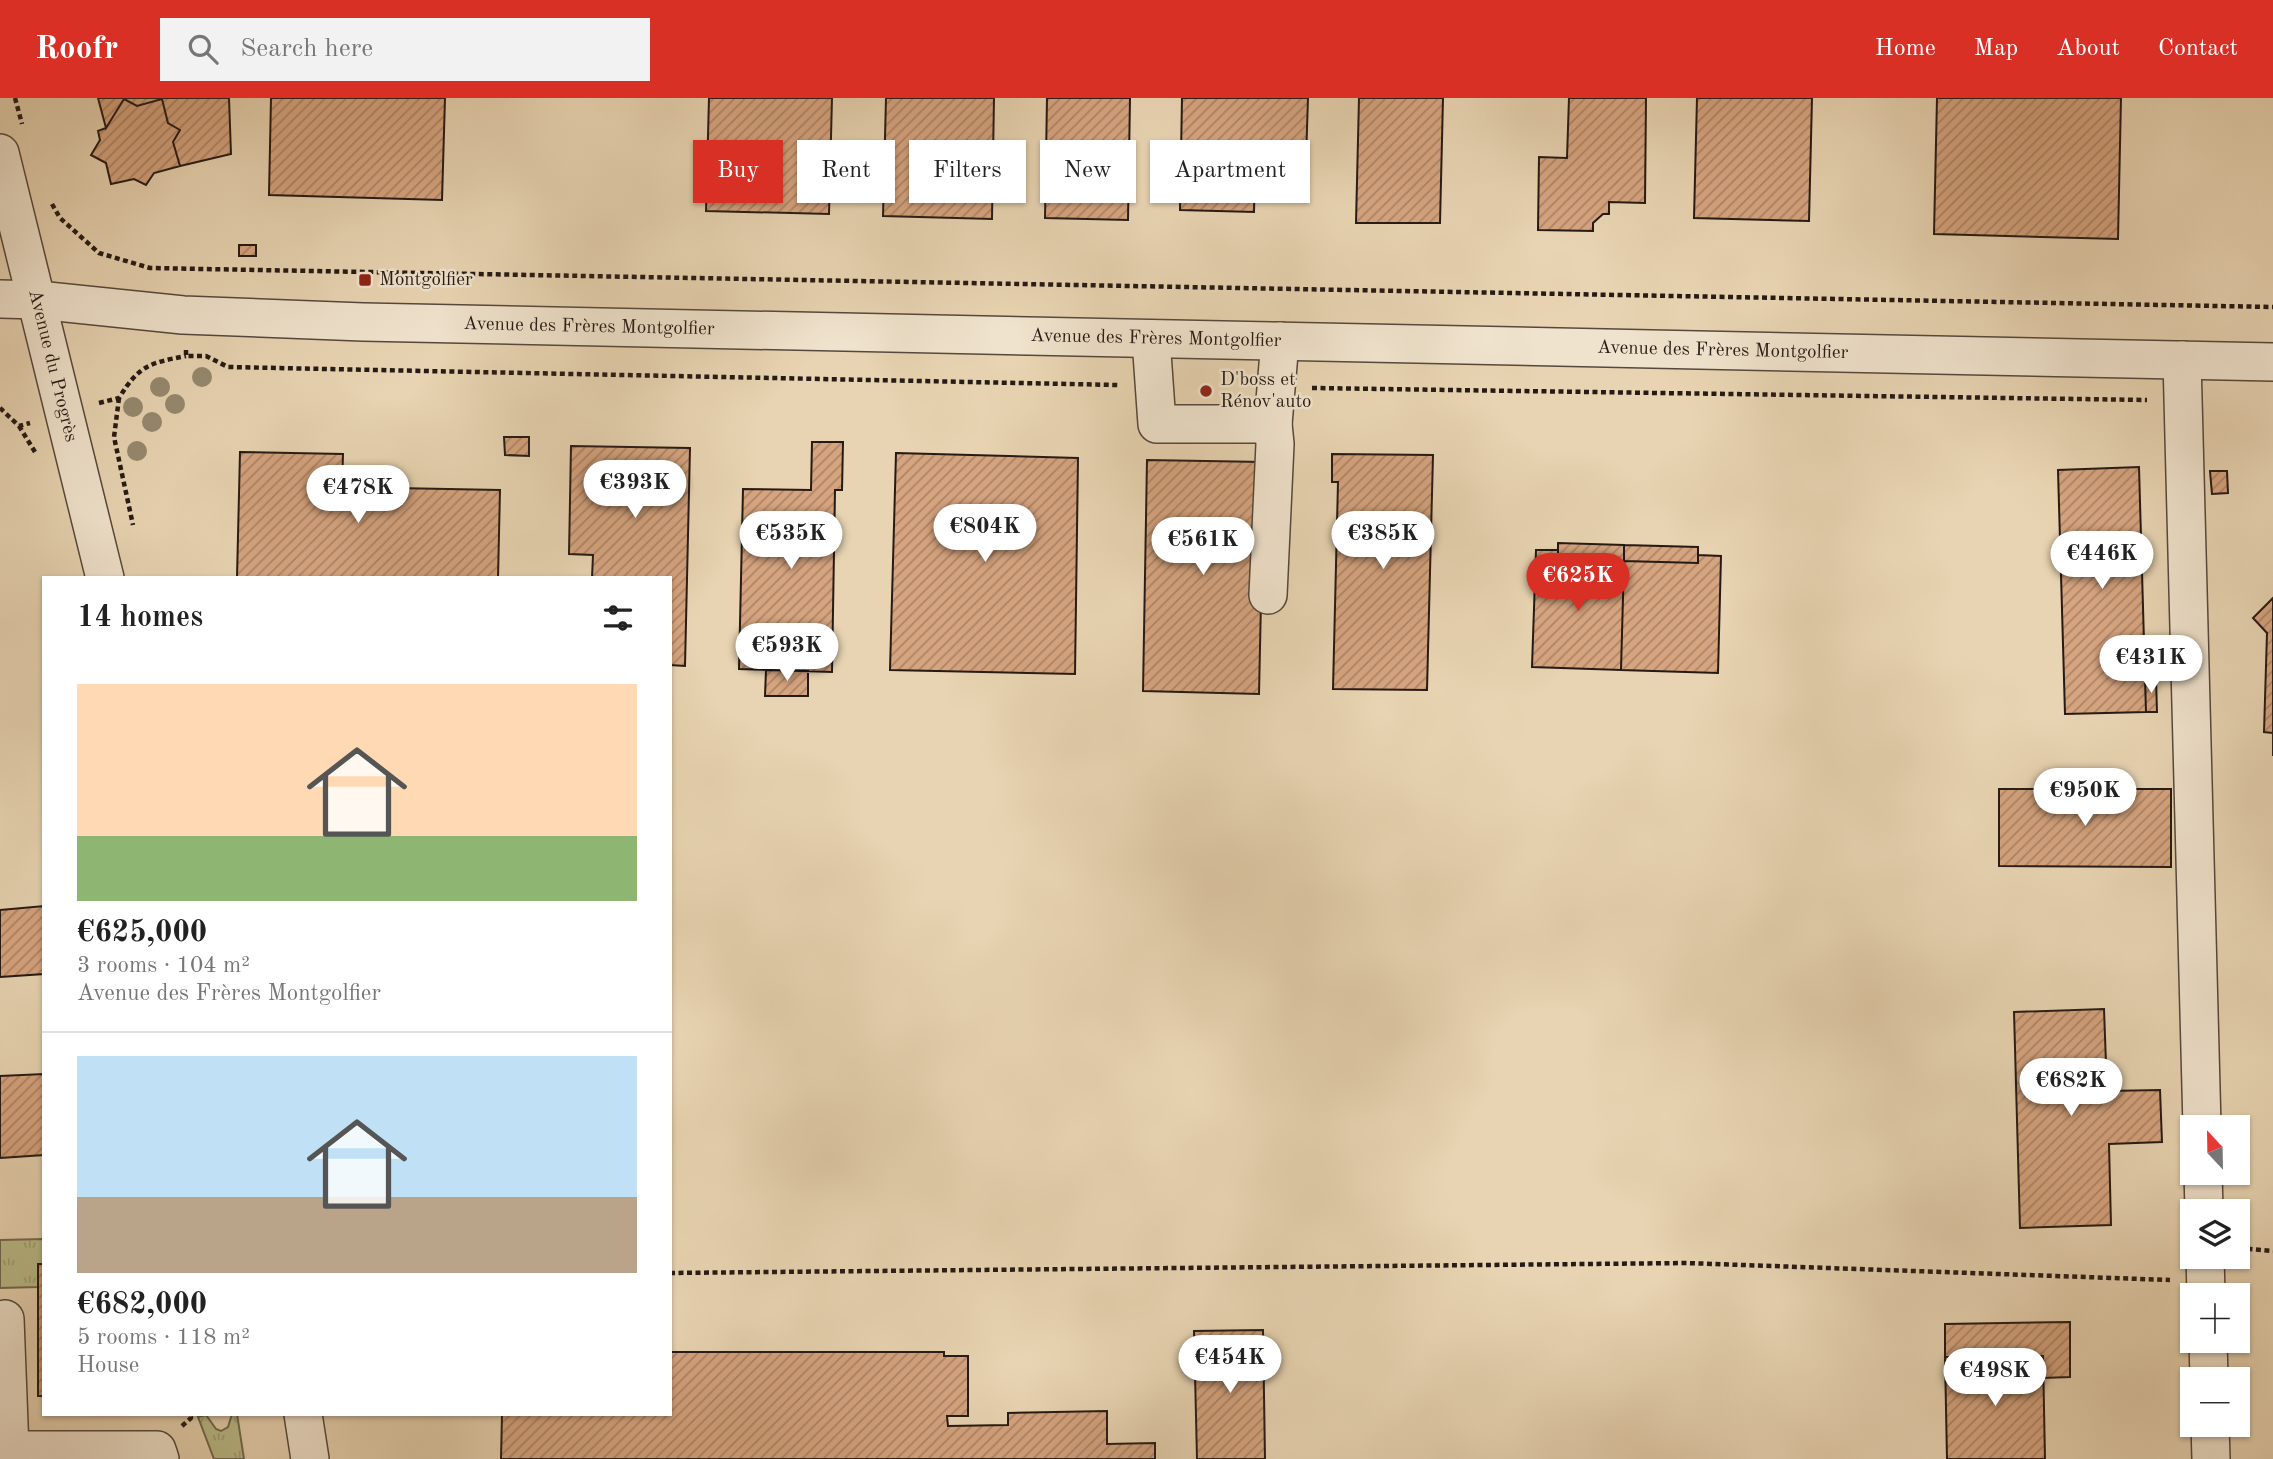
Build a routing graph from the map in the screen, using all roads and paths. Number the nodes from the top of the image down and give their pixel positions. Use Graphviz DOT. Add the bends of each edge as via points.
graph roads {
  1 [pos="15,98"];
  2 [pos="12,142"];
  3 [pos="48,196"];
  4 [pos="0,299"];
  5 [pos="38,300"];
  6 [pos="2273,307"];
  7 [pos="1151,339"];
  8 [pos="1280,341"];
  9 [pos="186,356"];
  10 [pos="2182,360"];
  11 [pos="2273,362"];
  12 [pos="1273,424"];
  13 [pos="133,527"];
  14 [pos="105,576"];
  15 [pos="1268,595"];
  16 [pos="2202,1115"];
  17 [pos="2250,1249"];
  18 [pos="2273,1251"];
  19 [pos="672,1273"];
  20 [pos="2206,1277"];
  21 [pos="5,1320"];
  22 [pos="303,1416"];
  23 [pos="2210,1437"];
  24 [pos="5,1450"];
  25 [pos="160,1459"];
  26 [pos="310,1459"];
  27 [pos="2211,1459"];
  1 -- 2 [label="path"];
  2 -- 5 [label="street, Avenue du Progrès"];
  3 -- 6 [label="path" via="60,218 99,253 160,269"];
  4 -- 5 [label="street, Avenue des Frères Montgolfier"];
  5 -- 7 [label="street, Avenue des Frères Montgolfier" via="183,315 363,322"];
  5 -- 14 [label="street, Avenue du Progrès"];
  7 -- 8 [label="street, Avenue des Frères Montgolfier"];
  7 -- 12 [label="street" via="1157,424"];
  8 -- 10 [label="street, Avenue des Frères Montgolfier"];
  8 -- 12 [label="street"];
  9 -- 13 [label="path" via="157,361 133,376 119,398 114,438"];
  10 -- 11 [label="street, Avenue des Frères Montgolfier"];
  10 -- 16 [label="street"];
  12 -- 15 [label="street"];
  17 -- 18 [label="path"];
  19 -- 20 [label="path" via="1686,1263"];
  21 -- 24 [label="street"];
  22 -- 26 [label="street"];
  23 -- 27 [label="street"];
  24 -- 25 [label="street" via="157,1450"];
}
